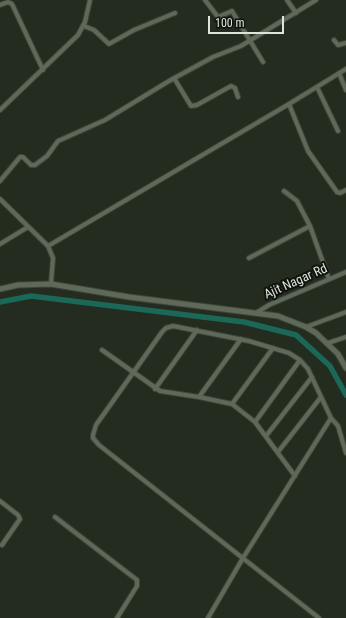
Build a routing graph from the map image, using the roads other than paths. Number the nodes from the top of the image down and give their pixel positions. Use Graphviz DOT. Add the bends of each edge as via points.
graph roads {
  1 [pos="90,0"];
  2 [pos="205,0"];
  3 [pos="287,0"];
  4 [pos="316,0"];
  5 [pos="0,5"];
  6 [pos="175,13"];
  7 [pos="296,13"];
  8 [pos="84,26"];
  9 [pos="251,40"];
  10 [pos="334,40"];
  11 [pos="346,43"];
  12 [pos="264,62"];
  13 [pos="346,69"];
  14 [pos="43,70"];
  15 [pos="339,73"];
  16 [pos="174,78"];
  17 [pos="317,87"];
  18 [pos="346,90"];
  19 [pos="238,97"];
  20 [pos="289,104"];
  21 [pos="0,110"];
  22 [pos="338,131"];
  23 [pos="0,181"];
  24 [pos="346,190"];
  25 [pos="284,191"];
  26 [pos="0,199"];
  27 [pos="310,226"];
  28 [pos="28,227"];
  29 [pos="0,244"];
  30 [pos="48,246"];
  31 [pos="249,258"];
  32 [pos="346,272"];
  33 [pos="329,279"];
  34 [pos="51,284"];
  35 [pos="0,289"];
  36 [pos="346,312"];
  37 [pos="256,313"];
  38 [pos="306,327"];
  39 [pos="197,330"];
  40 [pos="346,337"];
  41 [pos="241,339"];
  42 [pos="328,343"];
  43 [pos="273,348"];
  44 [pos="102,350"];
  45 [pos="300,360"];
  46 [pos="346,368"];
  47 [pos="132,372"];
  48 [pos="312,377"];
  49 [pos="155,389"];
  50 [pos="199,397"];
  51 [pos="321,397"];
  52 [pos="232,404"];
  53 [pos="331,418"];
  54 [pos="255,422"];
  55 [pos="266,436"];
  56 [pos="278,452"];
  57 [pos="346,453"];
  58 [pos="295,476"];
  59 [pos="0,501"];
  60 [pos="55,517"];
  61 [pos="2,545"];
  62 [pos="243,558"];
  63 [pos="117,618"];
  64 [pos="208,618"];
  65 [pos="320,618"];
  1 -- 8 [label="street"];
  2 -- 9 [label="street" via="218,17 232,11"];
  3 -- 7 [label="street"];
  4 -- 7 [label="street"];
  5 -- 14 [label="street" via="8,2 12,4"];
  6 -- 8 [label="street" via="134,30 109,44 94,30"];
  7 -- 9 [label="street"];
  8 -- 14 [label="street"];
  9 -- 12 [label="street"];
  9 -- 16 [label="street"];
  10 -- 11 [label="street" via="338,45"];
  13 -- 15 [label="street"];
  14 -- 21 [label="street"];
  15 -- 17 [label="street"];
  15 -- 18 [label="street"];
  16 -- 19 [label="street" via="191,106 198,105 231,86 235,88"];
  16 -- 23 [label="street" via="105,120 58,141 47,156 34,165 20,157"];
  17 -- 20 [label="street"];
  17 -- 22 [label="street"];
  20 -- 24 [label="street" via="308,151 337,192"];
  20 -- 30 [label="street"];
  25 -- 27 [label="street" via="297,201"];
  26 -- 28 [label="street"];
  27 -- 31 [label="street"];
  27 -- 33 [label="street"];
  28 -- 29 [label="street"];
  28 -- 30 [label="street"];
  30 -- 34 [label="street" via="53,258"];
  32 -- 33 [label="street, Ajit Nagar Rd"];
  33 -- 37 [label="street, Ajit Nagar Rd" via="269,304"];
  34 -- 35 [label="street" via="18,285"];
  34 -- 37 [label="street" via="129,298"];
  36 -- 38 [label="street"];
  37 -- 38 [label="street" via="278,316"];
  38 -- 42 [label="street"];
  39 -- 41 [label="street"];
  39 -- 47 [label="street" via="173,326 166,328"];
  39 -- 49 [label="street"];
  40 -- 42 [label="street"];
  41 -- 43 [label="street"];
  41 -- 50 [label="street"];
  42 -- 46 [label="street"];
  43 -- 45 [label="street"];
  43 -- 52 [label="street"];
  44 -- 47 [label="street"];
  45 -- 48 [label="street"];
  45 -- 54 [label="street"];
  47 -- 49 [label="street"];
  47 -- 62 [label="street" via="96,425 93,438"];
  48 -- 51 [label="street"];
  48 -- 55 [label="street"];
  49 -- 50 [label="street"];
  50 -- 52 [label="street"];
  51 -- 53 [label="street"];
  51 -- 56 [label="street"];
  52 -- 54 [label="street"];
  53 -- 57 [label="street" via="338,426"];
  53 -- 58 [label="street"];
  54 -- 55 [label="street"];
  55 -- 56 [label="street"];
  56 -- 58 [label="street"];
  58 -- 62 [label="street"];
  59 -- 61 [label="street" via="20,519"];
  60 -- 63 [label="street" via="137,580 137,586"];
  62 -- 64 [label="street"];
  62 -- 65 [label="street"];
}
